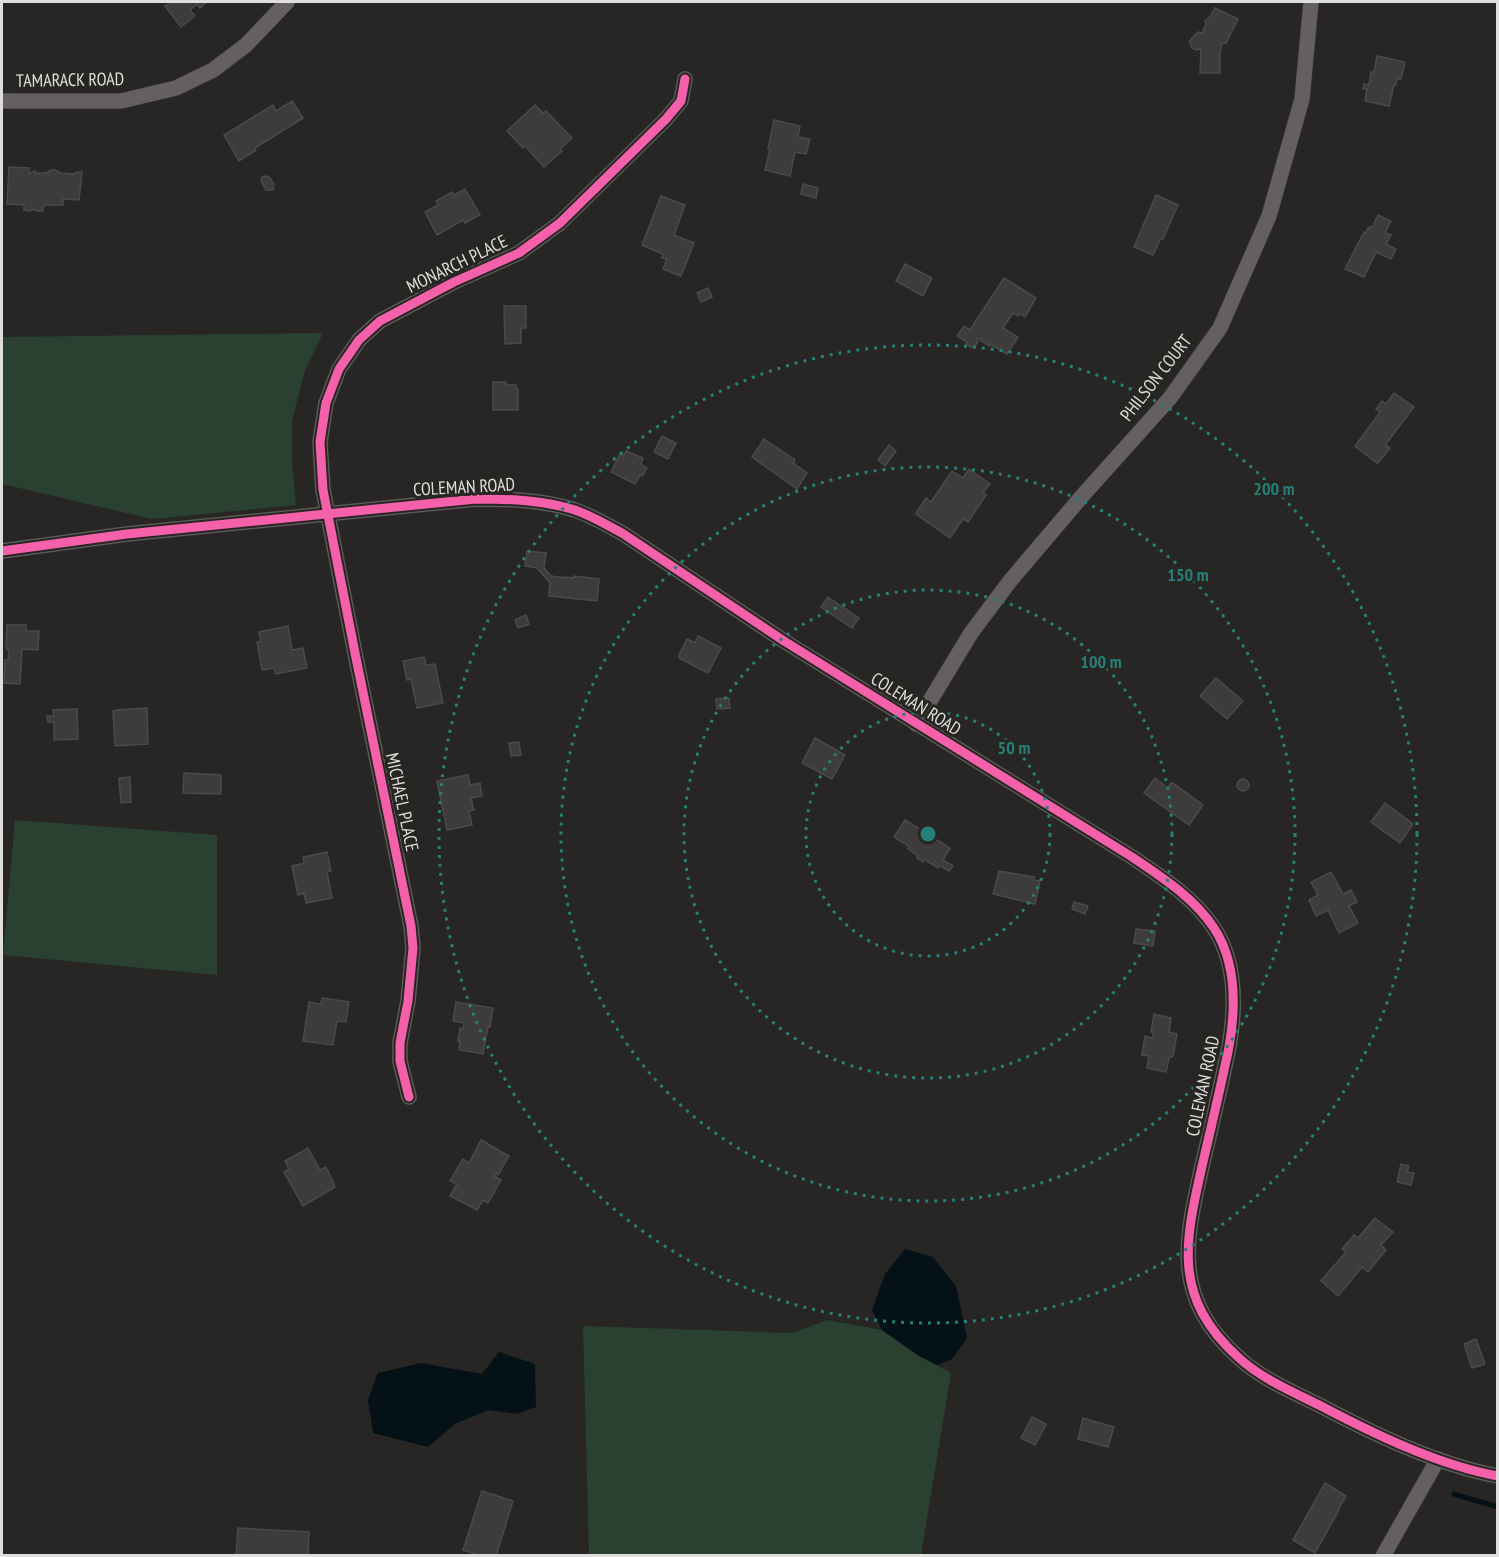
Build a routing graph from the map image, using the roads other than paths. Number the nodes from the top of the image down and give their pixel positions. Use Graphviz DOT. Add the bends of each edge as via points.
graph roads {
  1 [pos="287,2"];
  2 [pos="1311,2"];
  3 [pos="685,79"];
  4 [pos="2,101"];
  5 [pos="327,514"];
  6 [pos="2,551"];
  7 [pos="916,724"];
  8 [pos="409,1097"];
  9 [pos="1438,1460"];
  10 [pos="1497,1476"];
  11 [pos="1383,1556"];
  1 -- 4 [label="street, TAMARACK ROAD" via="246,45 213,70 176,88 121,101"];
  2 -- 7 [label="street, PHILSON COURT" via="1299,111 1269,216 1220,328 1170,399 1004,590 971,633"];
  3 -- 5 [label="street, MONARCH PLACE" via="681,101 666,119 560,223 519,253 380,321 359,340 339,369 326,403 320,442"];
  5 -- 6 [label="street, COLEMAN ROAD"];
  5 -- 7 [label="street, COLEMAN ROAD" via="476,500 530,501 576,510 622,533 768,632"];
  5 -- 8 [label="street, MICHAEL PLACE" via="411,926 413,948 400,1043"];
  7 -- 9 [label="street, COLEMAN ROAD" via="1176,887 1196,904 1214,929 1230,969 1233,1019 1188,1241 1189,1272 1197,1302 1221,1340 1268,1379"];
  9 -- 10 [label="street, COLEMAN ROAD"];
  9 -- 11 [label="street"];
}
